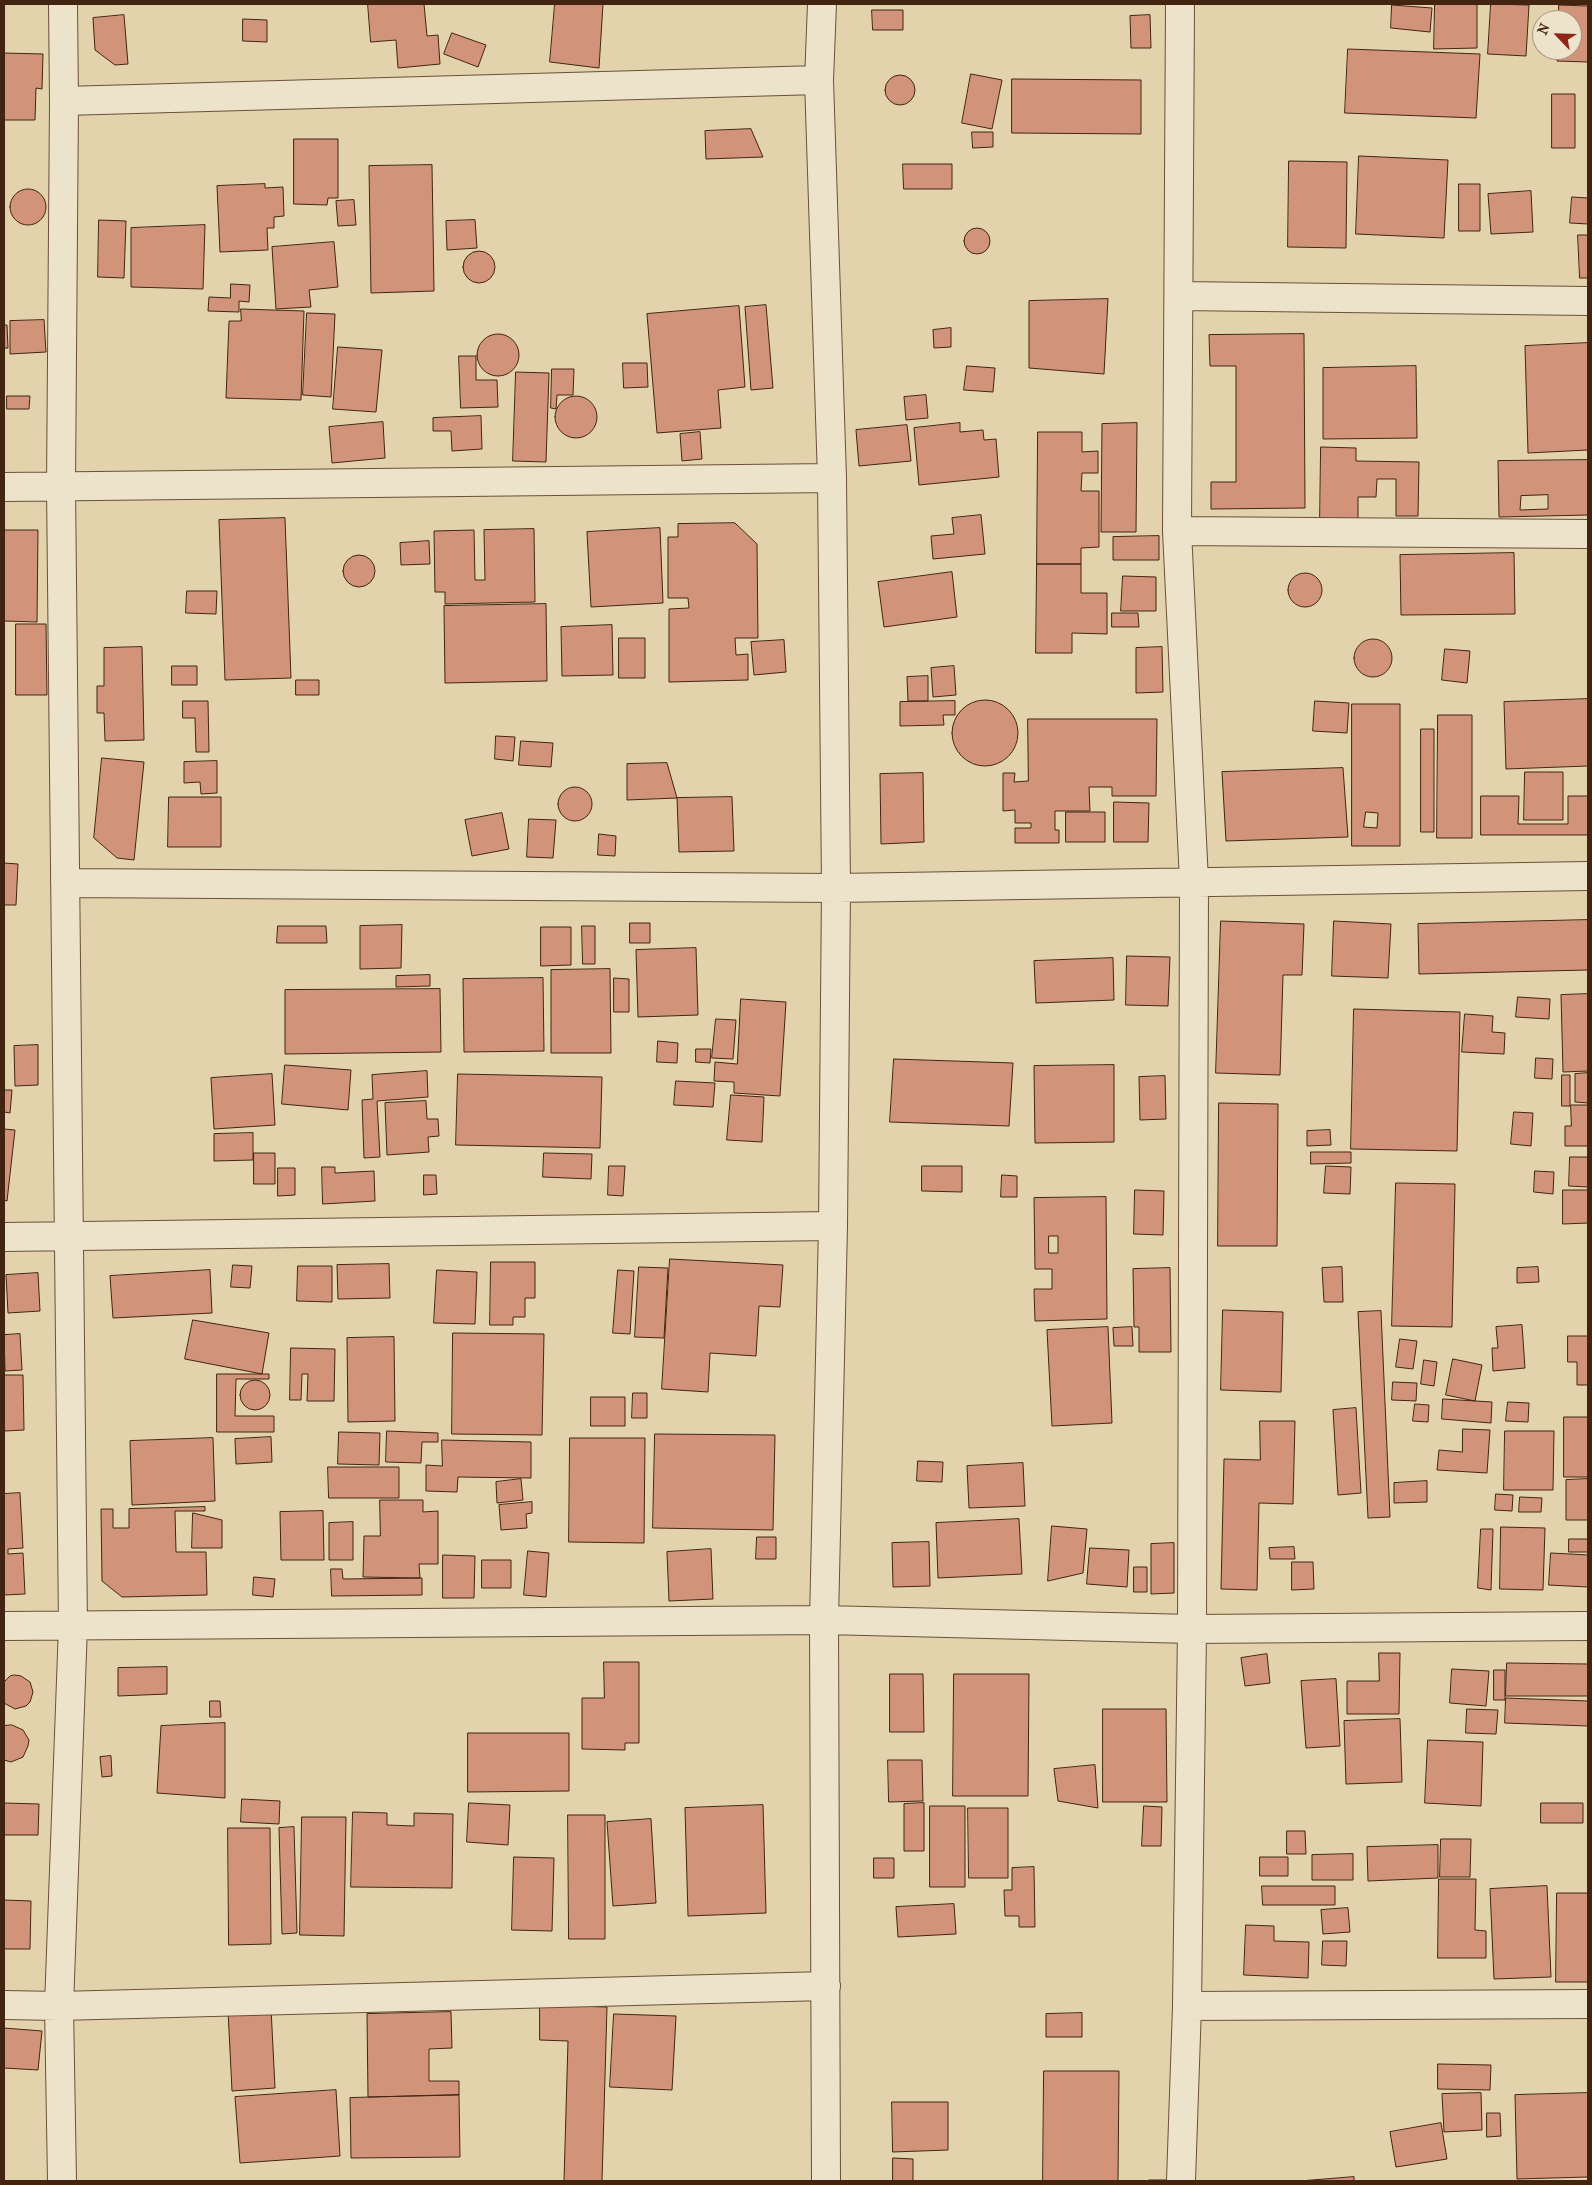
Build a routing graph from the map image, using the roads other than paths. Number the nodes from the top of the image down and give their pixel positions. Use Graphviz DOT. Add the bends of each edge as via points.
graph roads {
  1 [pos="63,4"];
  2 [pos="822,4"];
  3 [pos="1180,4"];
  4 [pos="819,80"];
  5 [pos="64,101"];
  6 [pos="1179,296"];
  7 [pos="1588,300"];
  8 [pos="832,478"];
  9 [pos="61,486"];
  10 [pos="4,487"];
  11 [pos="1177,531"];
  12 [pos="1588,534"];
  13 [pos="1588,876"];
  14 [pos="1194,881"];
  15 [pos="65,884"];
  16 [pos="836,888"];
  17 [pos="833,1226"];
  18 [pos="70,1236"];
  19 [pos="4,1237"];
  20 [pos="824,1620"];
  21 [pos="4,1626"];
  22 [pos="73,1626"];
  23 [pos="1588,1626"];
  24 [pos="1192,1629"];
  25 [pos="826,1986"];
  26 [pos="1588,2004"];
  27 [pos="4,2005"];
  28 [pos="59,2006"];
  29 [pos="1187,2006"];
  30 [pos="62,2181"];
  31 [pos="826,2181"];
  32 [pos="1181,2181"];
  1 -- 5 [label="street"];
  2 -- 4 [label="street"];
  3 -- 6 [label="street"];
  4 -- 5 [label="street"];
  4 -- 8 [label="street"];
  5 -- 9 [label="street"];
  6 -- 7 [label="street"];
  6 -- 11 [label="street"];
  8 -- 9 [label="street"];
  8 -- 16 [label="street"];
  9 -- 10 [label="street"];
  9 -- 15 [label="street"];
  11 -- 12 [label="street"];
  11 -- 14 [label="street"];
  13 -- 14 [label="street"];
  14 -- 16 [label="street"];
  14 -- 24 [label="street"];
  15 -- 16 [label="street"];
  15 -- 18 [label="street"];
  16 -- 17 [label="street"];
  17 -- 18 [label="street"];
  17 -- 20 [label="street"];
  18 -- 19 [label="street"];
  18 -- 22 [label="street"];
  20 -- 22 [label="street"];
  20 -- 24 [label="street"];
  20 -- 25 [label="street"];
  21 -- 22 [label="street"];
  22 -- 28 [label="street"];
  23 -- 24 [label="street"];
  24 -- 29 [label="street"];
  25 -- 28 [label="street"];
  25 -- 31 [label="street"];
  26 -- 29 [label="street"];
  27 -- 28 [label="street"];
  28 -- 30 [label="street"];
  29 -- 32 [label="street"];
}
